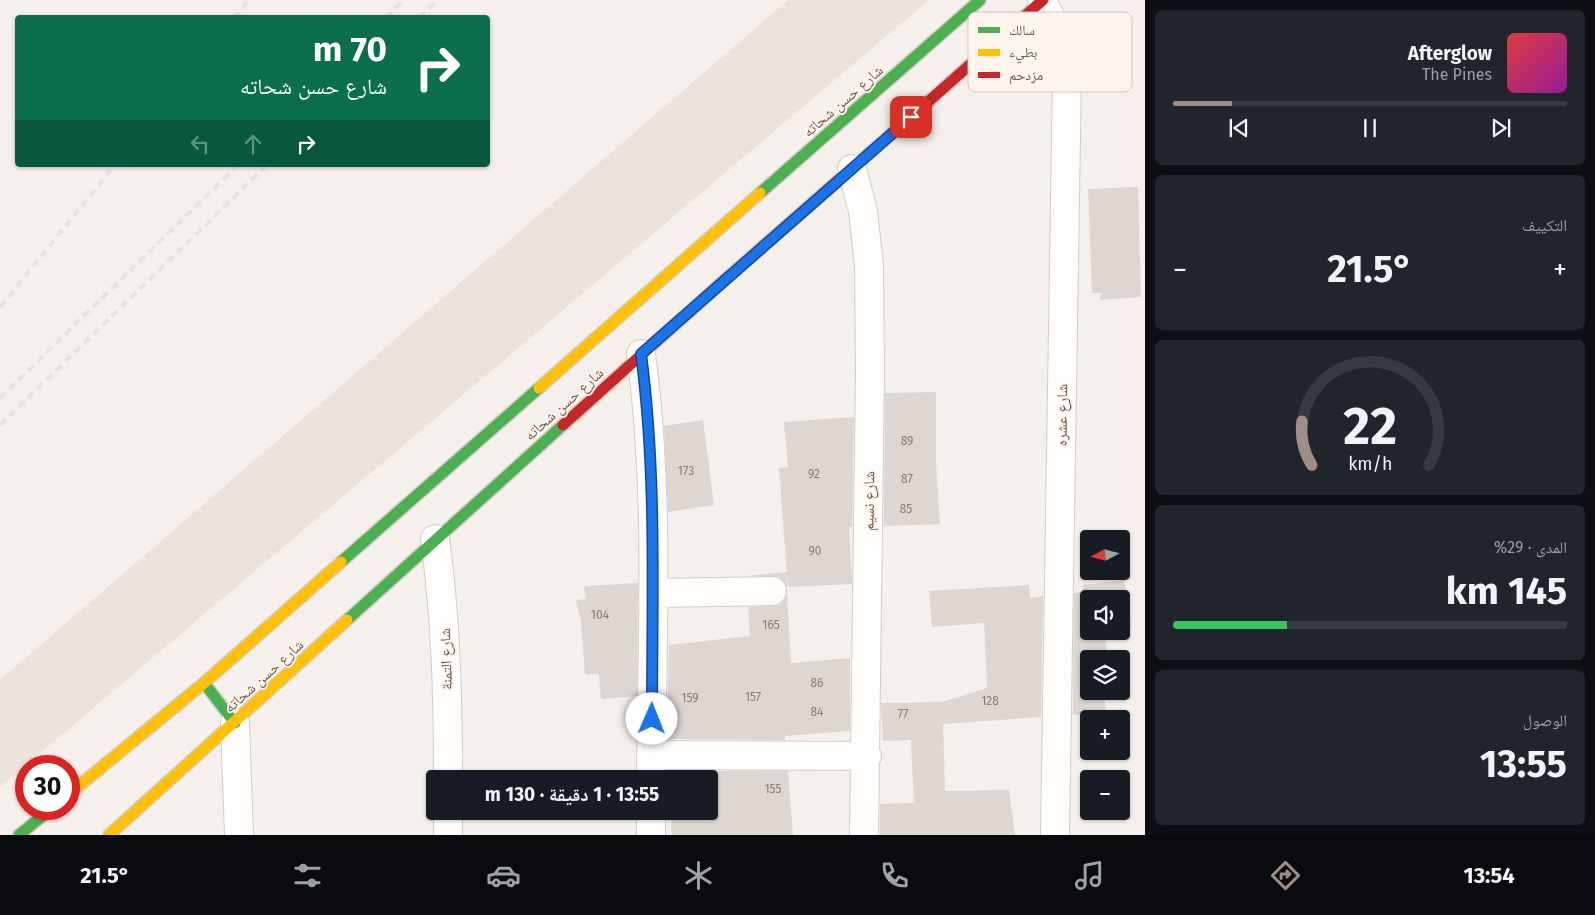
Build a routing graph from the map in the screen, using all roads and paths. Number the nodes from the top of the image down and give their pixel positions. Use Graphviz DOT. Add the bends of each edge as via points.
graph roads {
  1 [pos="980,0"];
  2 [pos="1043,0"];
  3 [pos="1029,12"];
  4 [pos="1049,12"];
  5 [pos="968,66"];
  6 [pos="1067,92"];
  7 [pos="852,169"];
  8 [pos="641,354"];
  9 [pos="435,539"];
  10 [pos="772,592"];
  11 [pos="653,593"];
  12 [pos="204,683"];
  13 [pos="235,723"];
  14 [pos="866,756"];
  15 [pos="651,767"];
  16 [pos="448,770"];
  17 [pos="80,785"];
  18 [pos="37,820"];
  19 [pos="448,820"];
  20 [pos="651,820"];
  21 [pos="19,835"];
  22 [pos="109,835"];
  23 [pos="239,835"];
  24 [pos="448,835"];
  25 [pos="651,835"];
  26 [pos="864,835"];
  27 [pos="1055,835"];
  1 -- 12 [label="main road, شارع حسن شحاته"];
  2 -- 3 [label="main road, شارع حسن شحاته"];
  2 -- 4 [label="street, شارع عشره"];
  5 -- 7 [label="main road, شارع حسن شحاته"];
  6 -- 27 [label="street, شارع عشره"];
  7 -- 8 [label="main road, شارع حسن شحاته"];
  7 -- 14 [label="street, شارع نسيم" via="863,211 869,266"];
  8 -- 9 [label="main road, شارع حسن شحاته"];
  8 -- 11 [label="street" via="648,407"];
  9 -- 13 [label="main road, شارع حسن شحاته"];
  9 -- 16 [label="street, شارع التمنة" via="444,606"];
  10 -- 11 [label="street"];
  11 -- 15 [label="street"];
  12 -- 13 [label="main road"];
  12 -- 17 [label="main road, شارع حسن شحاته"];
  13 -- 22 [label="main road, شارع حسن شحاته"];
  13 -- 23 [label="street"];
  14 -- 15 [label="street"];
  14 -- 26 [label="street, شارع نسيم"];
  18 -- 21 [label="main road"];
  19 -- 24 [label="street"];
  20 -- 25 [label="street"];
}
